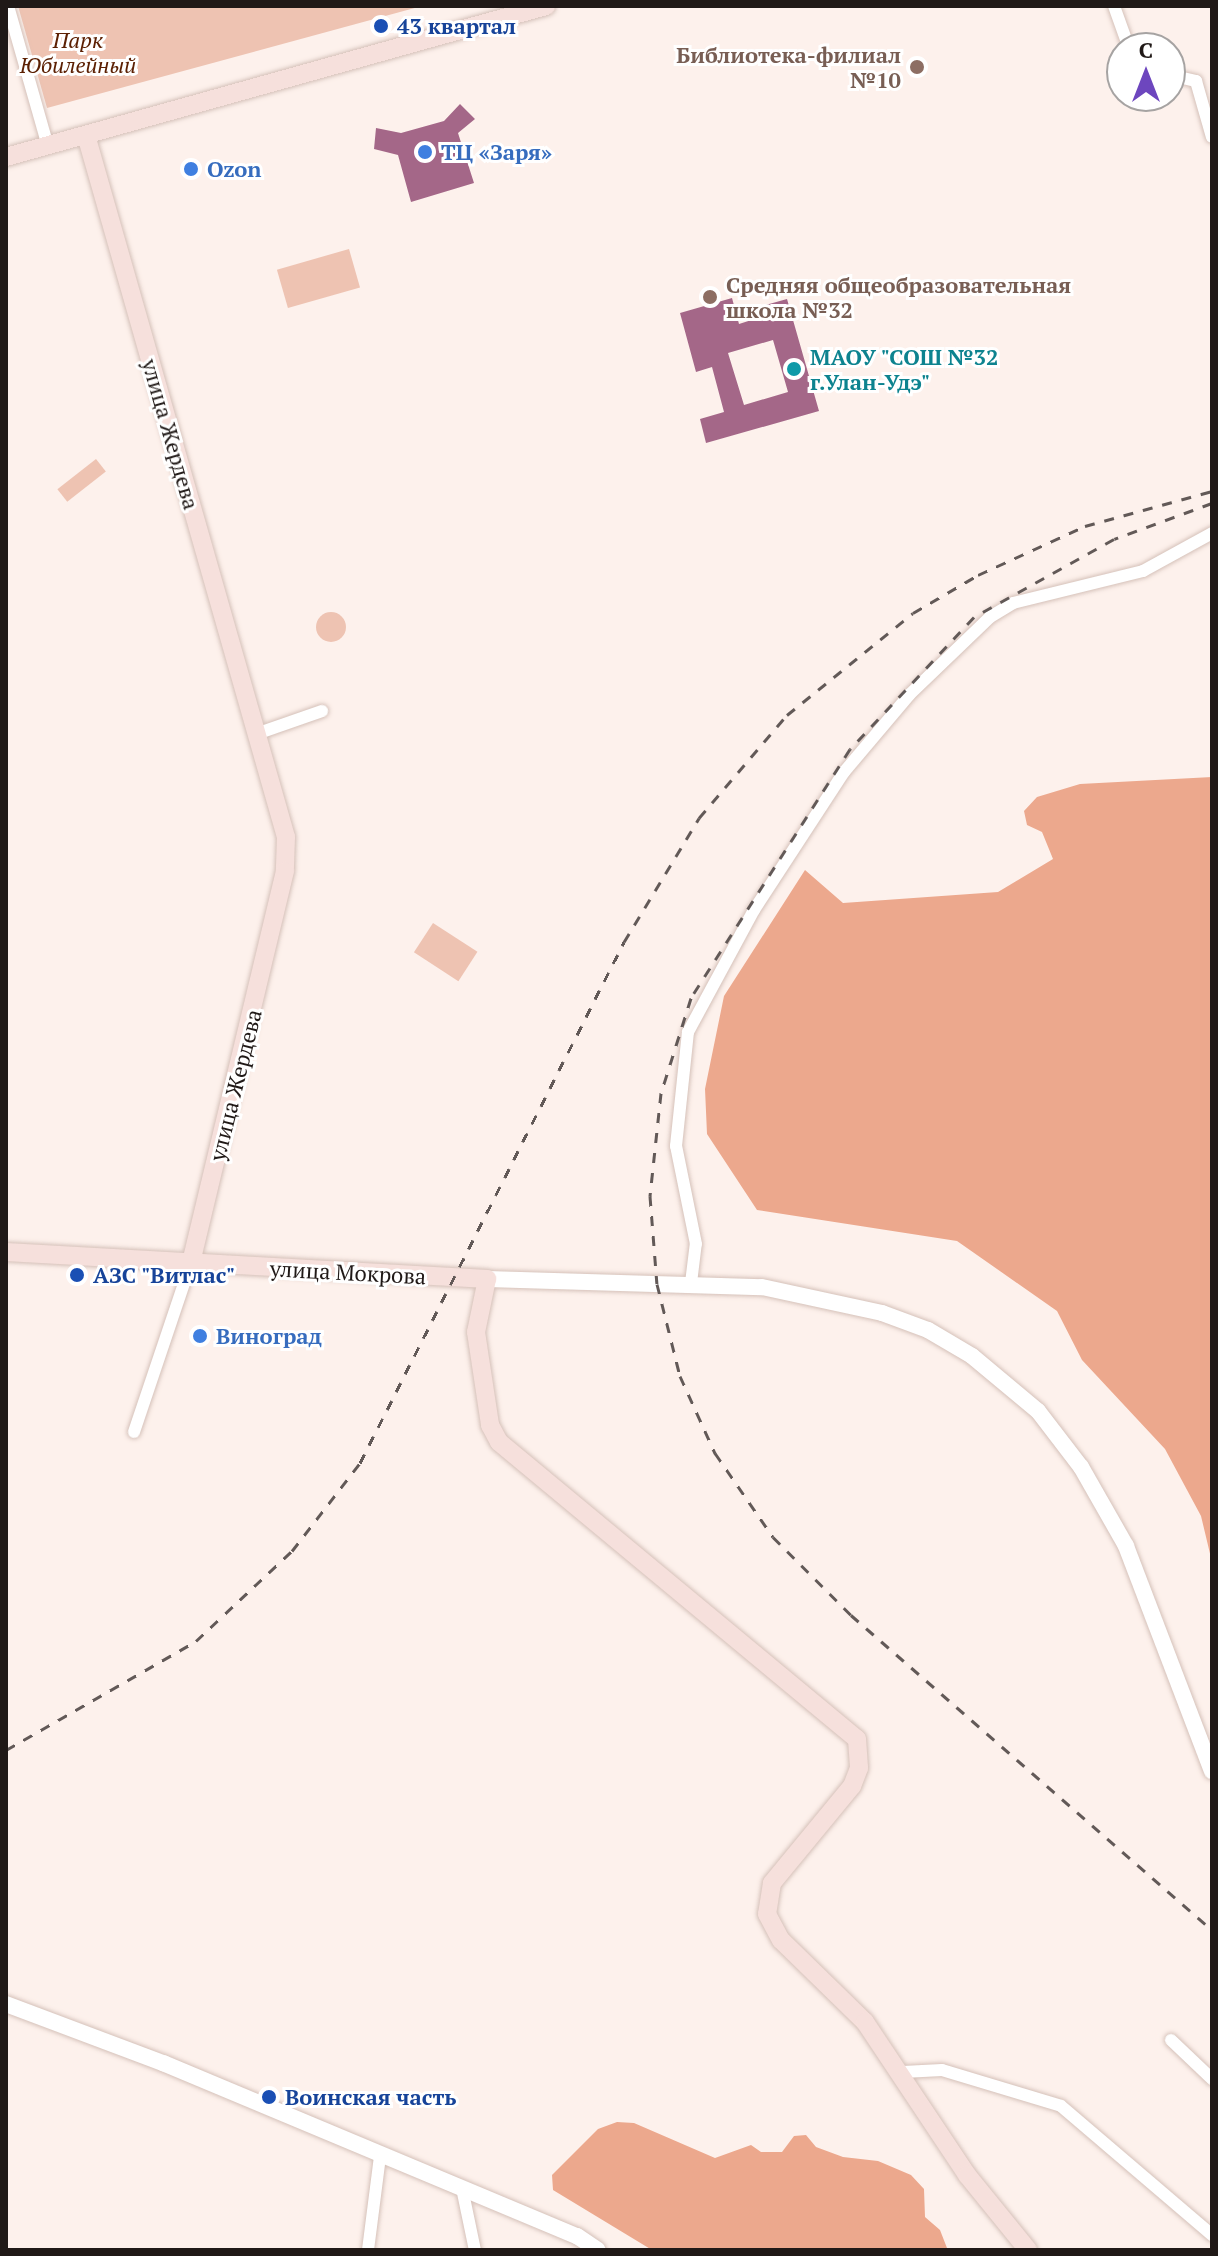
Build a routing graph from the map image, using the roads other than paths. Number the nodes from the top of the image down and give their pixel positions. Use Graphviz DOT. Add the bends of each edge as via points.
graph roads {
  1 [pos="8,6"];
  2 [pos="546,6"];
  3 [pos="1114,6"];
  4 [pos="1123,32"];
  5 [pos="1186,79"];
  6 [pos="86,135"];
  7 [pos="1212,137"];
  8 [pos="48,146"];
  9 [pos="6,157"];
  10 [pos="1212,533"];
  11 [pos="322,711"];
  12 [pos="256,734"];
  13 [pos="6,1252"];
  14 [pos="191,1263"];
  15 [pos="487,1279"];
  16 [pos="691,1283"];
  17 [pos="134,1432"];
  18 [pos="1212,1771"];
  19 [pos="6,2004"];
  20 [pos="1171,2040"];
  21 [pos="903,2072"];
  22 [pos="1212,2079"];
  23 [pos="380,2156"];
  24 [pos="462,2188"];
  25 [pos="1212,2235"];
  26 [pos="373,2248"];
  27 [pos="475,2250"];
  28 [pos="598,2250"];
  29 [pos="1028,2250"];
  1 -- 8 [label="street"];
  2 -- 6 [label="main road"];
  3 -- 4 [label="street"];
  5 -- 7 [label="street" via="1196,81"];
  6 -- 8 [label="main road"];
  6 -- 12 [label="main road, улица Жердева"];
  8 -- 9 [label="main road"];
  10 -- 16 [label="street" via="1143,571 1013,603 990,617 909,695 844,772 754,910 688,1032 676,1146 696,1244"];
  11 -- 12 [label="street"];
  12 -- 14 [label="main road, улица Жердева" via="286,837 285,871"];
  13 -- 14 [label="main road, улица Мокрова"];
  14 -- 15 [label="main road, улица Мокрова"];
  14 -- 17 [label="street, улица Жердева"];
  15 -- 16 [label="street, улица Мокрова"];
  15 -- 21 [label="main road" via="476,1332 490,1425 499,1442 857,1739 859,1768 852,1786 772,1883 767,1914 781,1940 865,2022"];
  16 -- 18 [label="street, улица Мокрова" via="762,1287 882,1313 928,1330 1038,1411 1081,1467 1126,1546"];
  19 -- 23 [label="street"];
  20 -- 22 [label="street"];
  21 -- 25 [label="street" via="942,2070 1061,2106"];
  21 -- 29 [label="main road" via="967,2175"];
  23 -- 24 [label="street"];
  23 -- 26 [label="street"];
  24 -- 27 [label="street"];
  24 -- 28 [label="street"];
}
